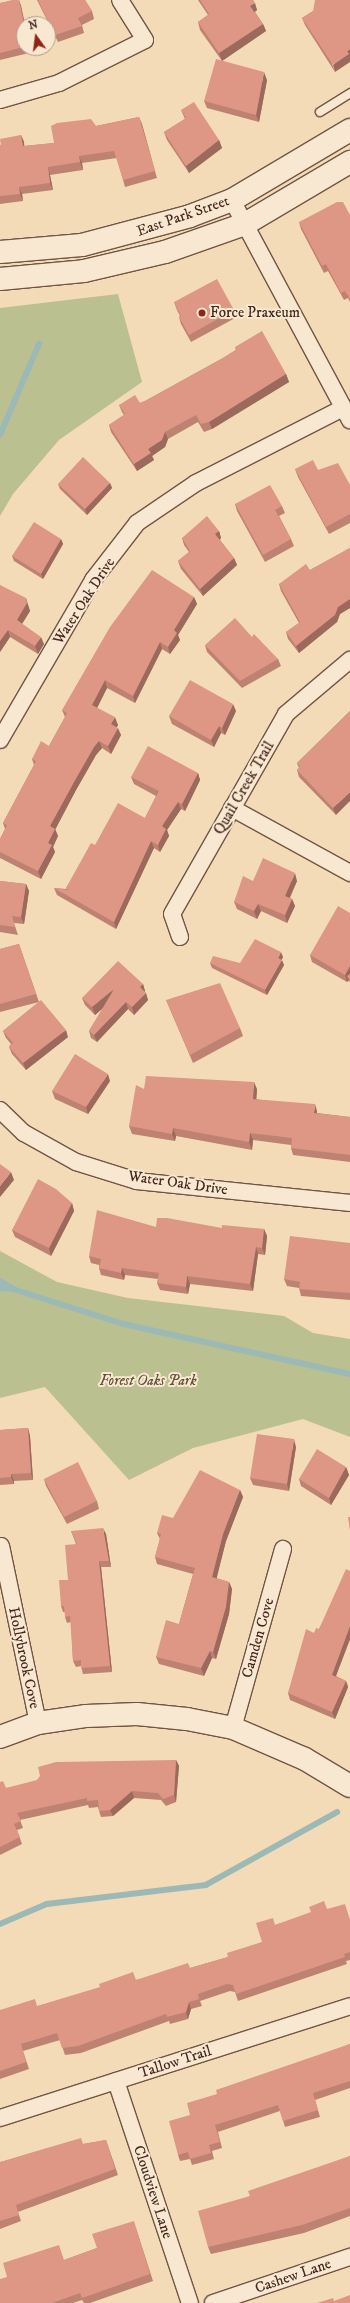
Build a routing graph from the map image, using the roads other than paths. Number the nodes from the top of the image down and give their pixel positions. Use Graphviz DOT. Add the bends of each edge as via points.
graph roads {
  1 [pos="120,0"];
  2 [pos="350,93"];
  3 [pos="0,100"];
  4 [pos="320,112"];
  5 [pos="350,130"];
  6 [pos="350,162"];
  7 [pos="232,200"];
  8 [pos="245,224"];
  9 [pos="0,252"];
  10 [pos="0,279"];
  11 [pos="346,414"];
  12 [pos="350,660"];
  13 [pos="0,740"];
  14 [pos="232,808"];
  15 [pos="350,873"];
  16 [pos="180,937"];
  17 [pos="0,1110"];
  18 [pos="350,1203"];
  19 [pos="1,1546"];
  20 [pos="283,1549"];
  21 [pos="38,1723"];
  22 [pos="234,1728"];
  23 [pos="0,1736"];
  24 [pos="350,1786"];
  25 [pos="350,2006"];
  26 [pos="116,2081"];
  27 [pos="0,2118"];
  28 [pos="350,2257"];
  29 [pos="190,2303"];
  30 [pos="213,2303"];
  1 -- 3 [label="street" via="145,40 59,83"];
  2 -- 4 [label="lane"];
  5 -- 7 [label="street, East Park Street"];
  6 -- 8 [label="street, East Park Street"];
  7 -- 8 [label="street"];
  7 -- 9 [label="street, East Park Street" via="140,232 82,245"];
  8 -- 10 [label="street, East Park Street" via="165,252 84,271"];
  8 -- 11 [label="street"];
  11 -- 13 [label="street, Water Oak Drive" via="196,483 137,524 93,580"];
  12 -- 14 [label="street, Quail Creek Trail" via="286,714"];
  14 -- 15 [label="street"];
  14 -- 16 [label="street, Quail Creek Trail" via="172,914"];
  17 -- 18 [label="street, Water Oak Drive" via="24,1133 76,1162 138,1181"];
  19 -- 21 [label="street, Hollybrook Cove"];
  20 -- 22 [label="street, Camden Cove"];
  21 -- 22 [label="street" via="137,1714"];
  21 -- 23 [label="street"];
  22 -- 24 [label="street" via="305,1759"];
  25 -- 26 [label="street, Tallow Trail"];
  26 -- 27 [label="street, Tallow Trail"];
  26 -- 29 [label="street, Cloudview Lane"];
  28 -- 30 [label="street, Cashew Lane"];
}
